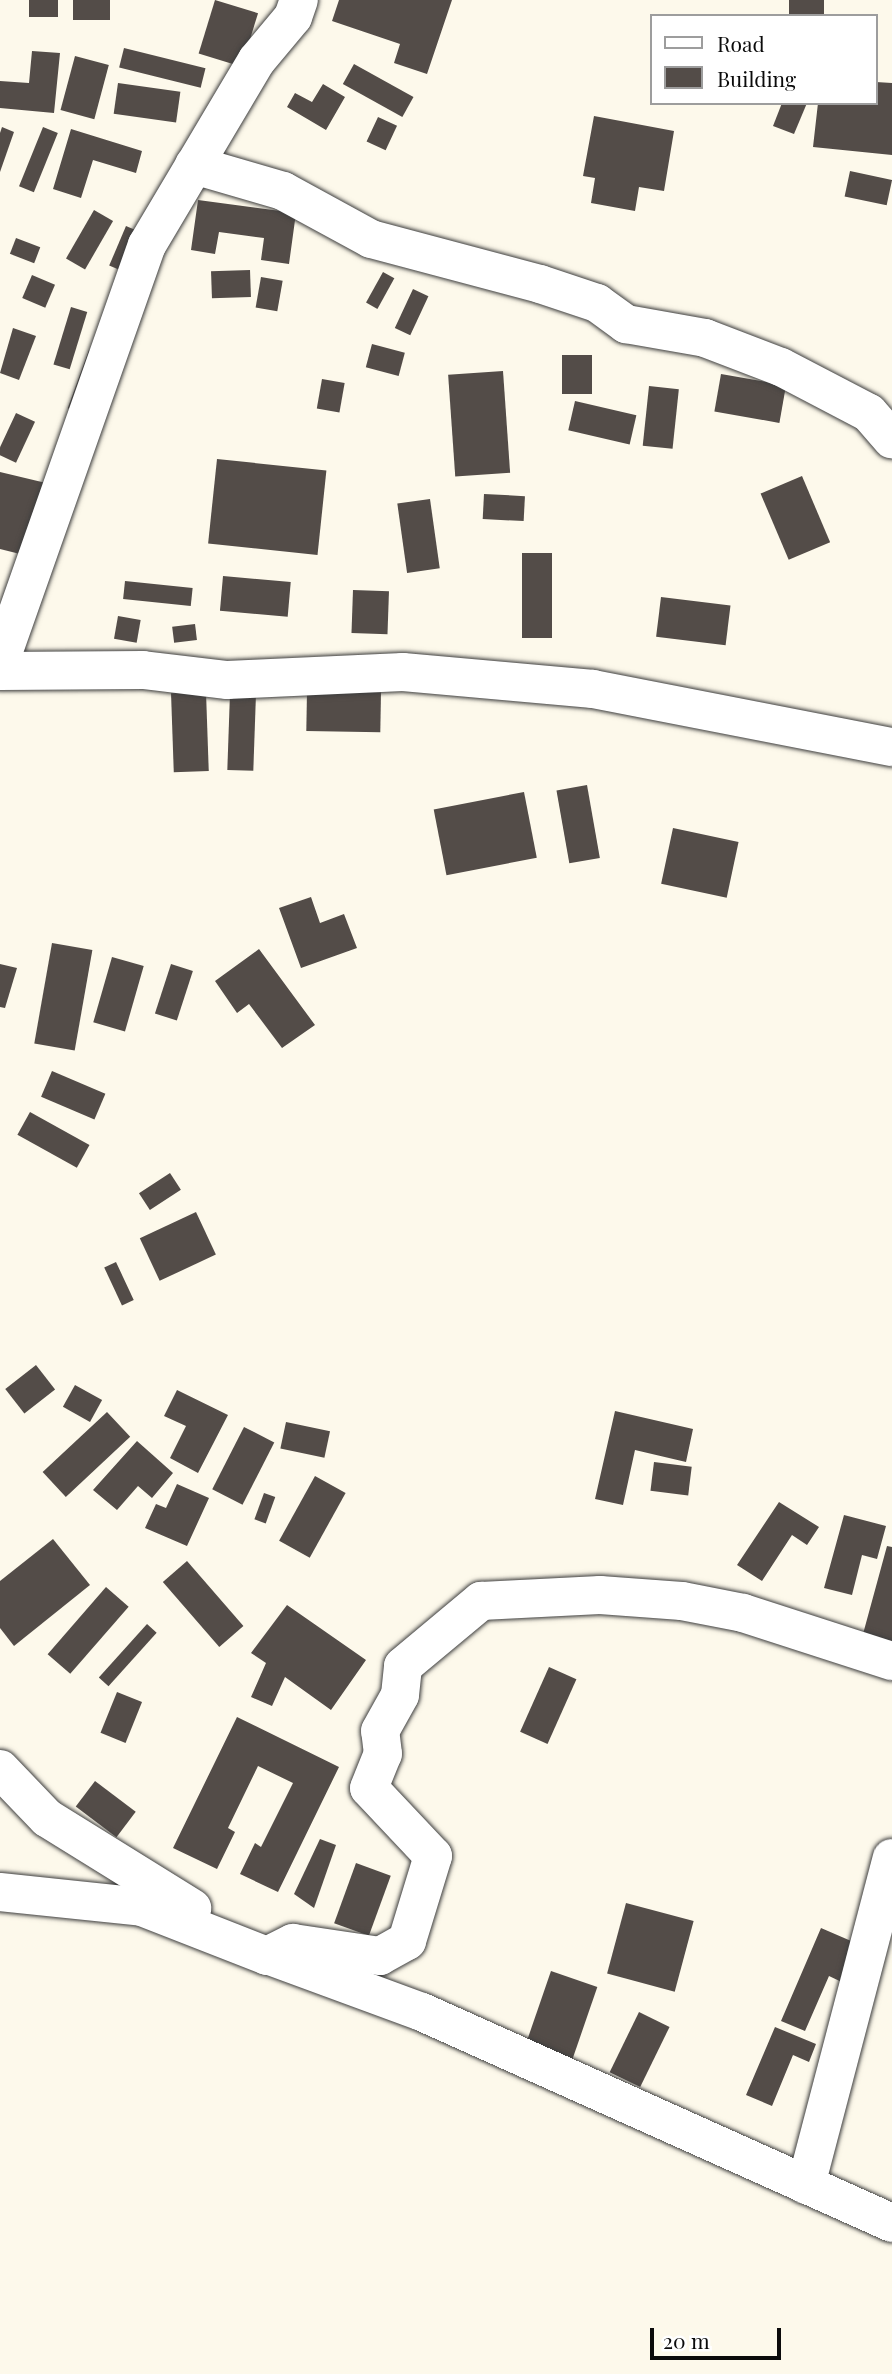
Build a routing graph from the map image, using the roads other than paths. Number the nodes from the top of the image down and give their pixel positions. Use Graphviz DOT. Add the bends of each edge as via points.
graph roads {
  1 [pos="299,0"];
  2 [pos="194,166"];
  3 [pos="892,439"];
  4 [pos="11,590"];
  5 [pos="0,662"];
  6 [pos="0,671"];
  7 [pos="892,747"];
  8 [pos="892,1661"];
  9 [pos="0,1769"];
  10 [pos="892,1858"];
  11 [pos="0,1892"];
  12 [pos="267,1956"];
  13 [pos="806,2185"];
  14 [pos="892,2223"];
  1 -- 2 [label="street"];
  2 -- 3 [label="street" via="283,191 371,239 540,284 597,303 626,324 705,338 768,362 869,413"];
  2 -- 4 [label="street" via="147,245"];
  4 -- 5 [label="street"];
  6 -- 7 [label="street" via="143,670 226,680 402,672 593,689"];
  8 -- 12 [label="street" via="743,1613 682,1601 600,1595 481,1601 403,1666 400,1695 380,1731 383,1754 369,1788 433,1856 407,1941 380,1956 293,1943"];
  9 -- 12 [label="street" via="47,1818"];
  10 -- 13 [label="street"];
  11 -- 12 [label="street" via="142,1907"];
  12 -- 13 [label="street" via="422,2012"];
  13 -- 14 [label="street"];
}
